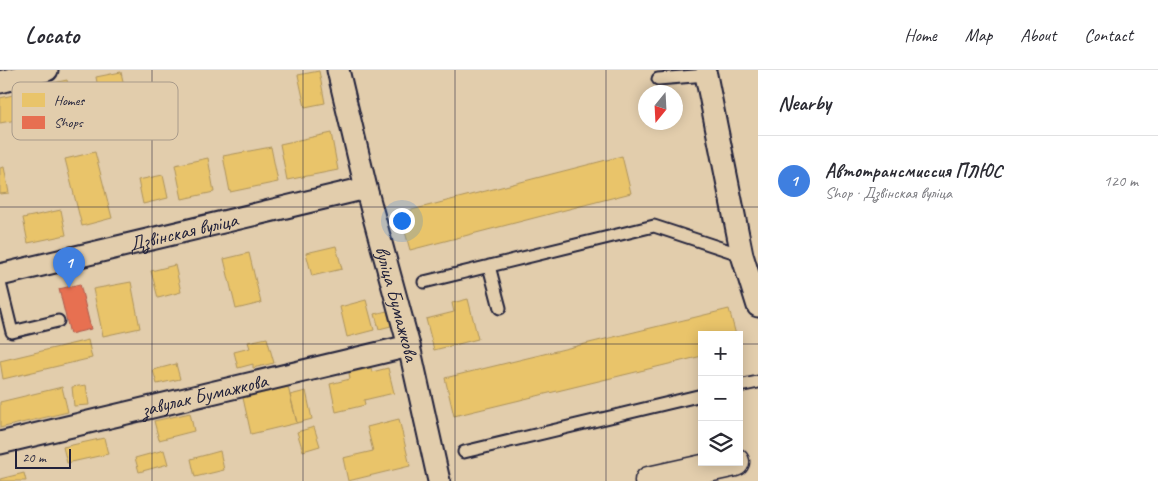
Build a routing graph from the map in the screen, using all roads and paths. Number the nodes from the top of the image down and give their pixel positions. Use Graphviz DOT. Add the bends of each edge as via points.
graph roads {
  1 [pos="47,70"];
  2 [pos="338,70"];
  3 [pos="705,72"];
  4 [pos="658,79"];
  5 [pos="0,82"];
  6 [pos="366,188"];
  7 [pos="742,255"];
  8 [pos="489,266"];
  9 [pos="0,276"];
  10 [pos="424,282"];
  11 [pos="0,283"];
  12 [pos="758,306"];
  13 [pos="500,308"];
  14 [pos="58,322"];
  15 [pos="409,346"];
  16 [pos="758,382"];
  17 [pos="743,385"];
  18 [pos="698,396"];
  19 [pos="0,443"];
  20 [pos="464,452"];
  21 [pos="758,457"];
  22 [pos="743,460"];
  23 [pos="717,466"];
  24 [pos="439,481"];
  25 [pos="649,481"];
  1 -- 5 [label="street"];
  2 -- 6 [label="street, вуліца Бумажкова"];
  3 -- 4 [label="lane"];
  3 -- 7 [label="street"];
  6 -- 9 [label="street, Дзвінская вуліца"];
  6 -- 15 [label="street, вуліца Бумажкова"];
  7 -- 8 [label="lane" via="654,226"];
  7 -- 12 [label="street"];
  8 -- 10 [label="lane"];
  8 -- 13 [label="lane"];
  11 -- 14 [label="lane" via="12,332"];
  15 -- 19 [label="street, завулак Бумажкова"];
  15 -- 24 [label="street, вуліца Бумажкова"];
  16 -- 17 [label="lane"];
  18 -- 20 [label="lane"];
  21 -- 22 [label="street"];
  23 -- 25 [label="street"];
}
